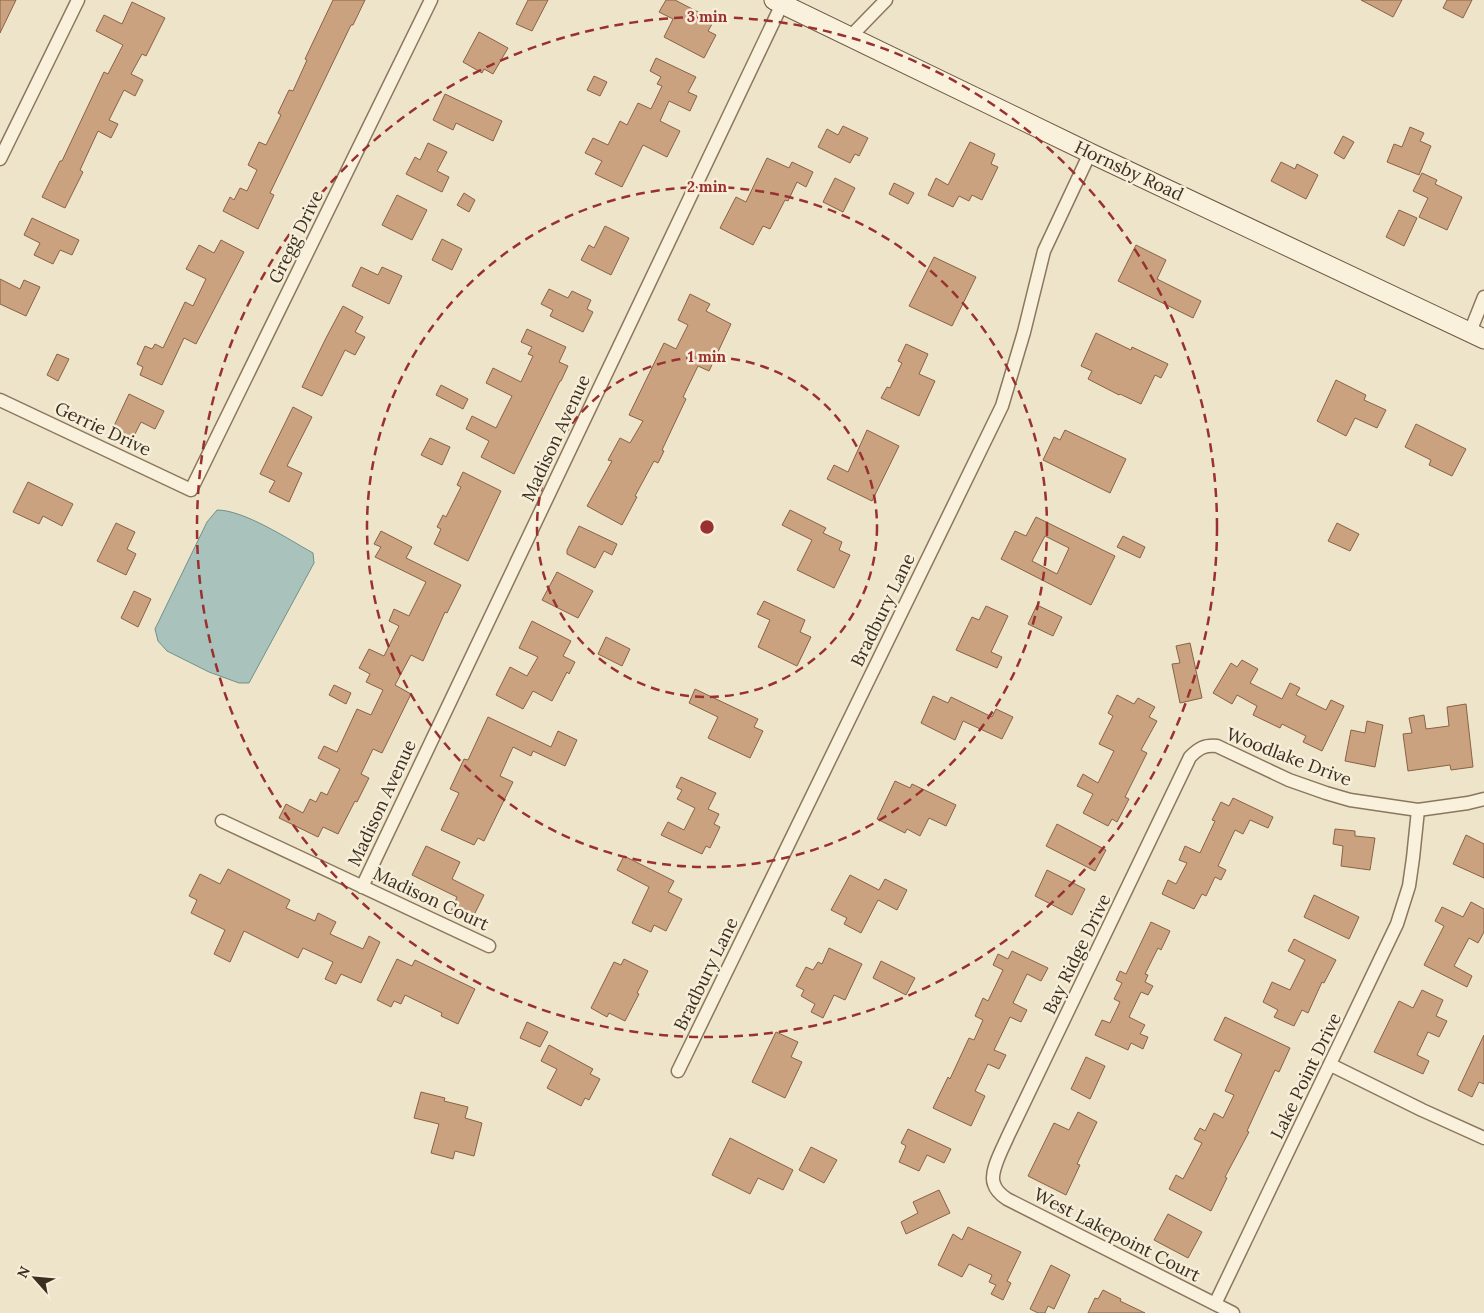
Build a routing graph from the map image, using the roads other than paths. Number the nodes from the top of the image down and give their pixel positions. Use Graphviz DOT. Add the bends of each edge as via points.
graph roads {
  1 [pos="78,0"];
  2 [pos="431,0"];
  3 [pos="886,0"];
  4 [pos="778,2"];
  5 [pos="850,37"];
  6 [pos="1090,153"];
  7 [pos="0,159"];
  8 [pos="1484,297"];
  9 [pos="1477,336"];
  10 [pos="0,400"];
  11 [pos="191,490"];
  12 [pos="1200,748"];
  13 [pos="1484,799"];
  14 [pos="1418,810"];
  15 [pos="222,821"];
  16 [pos="362,887"];
  17 [pos="489,946"];
  18 [pos="1330,1065"];
  19 [pos="678,1071"];
  20 [pos="1484,1138"];
  21 [pos="993,1180"];
  22 [pos="1216,1304"];
  23 [pos="1233,1313"];
  1 -- 7 [label="street"];
  2 -- 11 [label="street, Gregg Drive"];
  3 -- 5 [label="street"];
  4 -- 5 [label="street, Hornsby Road"];
  4 -- 16 [label="street, Madison Avenue"];
  5 -- 6 [label="street, Hornsby Road"];
  6 -- 9 [label="street, Hornsby Road"];
  6 -- 19 [label="street, Bradbury Lane" via="1044,251 1002,406"];
  8 -- 9 [label="street"];
  10 -- 11 [label="street, Gerrie Drive"];
  12 -- 14 [label="street, Woodlake Drive" via="1209,745 1225,749 1289,780 1326,793 1371,804"];
  12 -- 21 [label="street, Bay Ridge Drive" via="1190,757 1008,1136"];
  13 -- 14 [label="street, Woodlake Drive"];
  14 -- 18 [label="street, Lake Point Drive" via="1409,886 1397,924"];
  15 -- 16 [label="street, Madison Court"];
  16 -- 17 [label="street, Madison Court"];
  18 -- 20 [label="street"];
  18 -- 22 [label="street, Lake Point Drive"];
  21 -- 22 [label="street, West Lakepoint Court" via="1006,1199"];
  22 -- 23 [label="street, West Lakepoint Court"];
}
